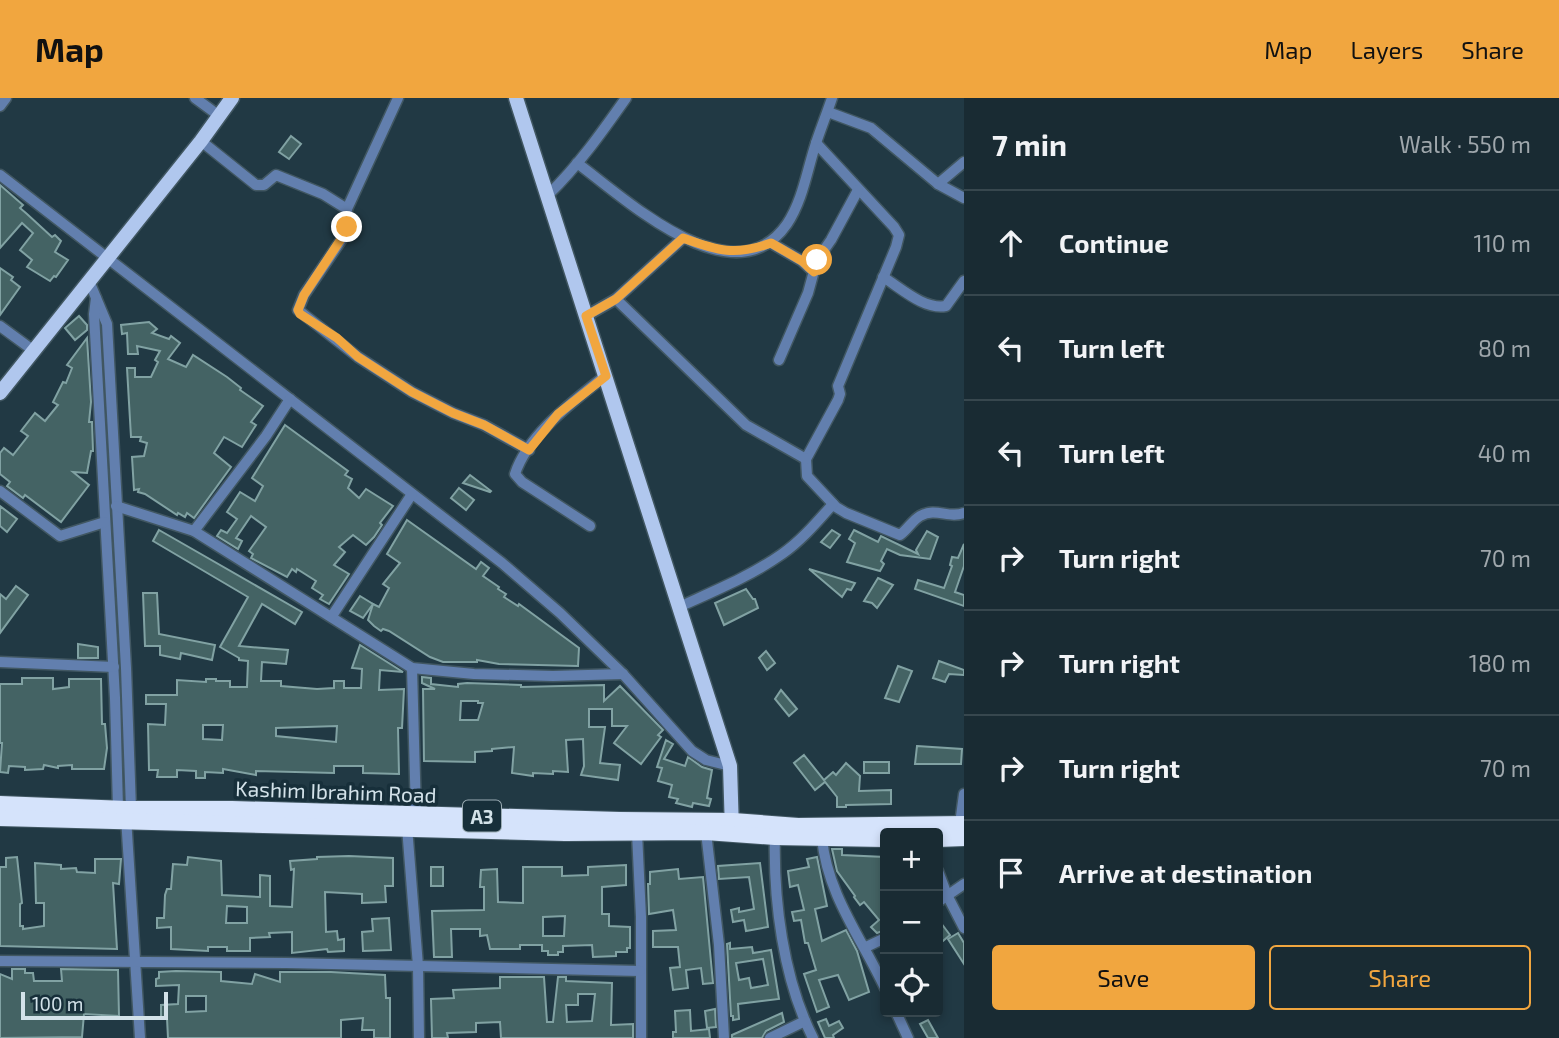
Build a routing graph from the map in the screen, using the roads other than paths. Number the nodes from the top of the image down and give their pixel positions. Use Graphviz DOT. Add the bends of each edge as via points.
graph roads {
  1 [pos="6,98"];
  2 [pos="195,98"];
  3 [pos="232,98"];
  4 [pos="398,98"];
  5 [pos="516,98"];
  6 [pos="626,98"];
  7 [pos="832,98"];
  8 [pos="0,106"];
  9 [pos="828,112"];
  10 [pos="218,115"];
  11 [pos="201,141"];
  12 [pos="816,143"];
  13 [pos="964,162"];
  14 [pos="577,163"];
  15 [pos="0,175"];
  16 [pos="938,184"];
  17 [pos="858,190"];
  18 [pos="548,195"];
  19 [pos="964,198"];
  20 [pos="347,209"];
  21 [pos="683,238"];
  22 [pos="771,243"];
  23 [pos="108,258"];
  24 [pos="814,272"];
  25 [pos="883,277"];
  26 [pos="89,281"];
  27 [pos="964,281"];
  28 [pos="96,295"];
  29 [pos="616,299"];
  30 [pos="586,316"];
  31 [pos="0,326"];
  32 [pos="34,351"];
  33 [pos="779,360"];
  34 [pos="606,376"];
  35 [pos="0,393"];
  36 [pos="290,399"];
  37 [pos="529,450"];
  38 [pos="806,459"];
  39 [pos="0,491"];
  40 [pos="412,494"];
  41 [pos="833,504"];
  42 [pos="116,506"];
  43 [pos="964,513"];
  44 [pos="105,522"];
  45 [pos="590,526"];
  46 [pos="194,531"];
  47 [pos="680,607"];
  48 [pos="332,616"];
  49 [pos="0,662"];
  50 [pos="114,667"];
  51 [pos="412,668"];
  52 [pos="623,674"];
  53 [pos="730,765"];
  54 [pos="964,794"];
  55 [pos="0,804"];
  56 [pos="125,812"];
  57 [pos="0,818"];
  58 [pos="412,821"];
  59 [pos="732,827"];
  60 [pos="963,829"];
  61 [pos="776,830"];
  62 [pos="637,832"];
  63 [pos="706,832"];
  64 [pos="943,837"];
  65 [pos="822,838"];
  66 [pos="880,839"];
  67 [pos="964,884"];
  68 [pos="943,898"];
  69 [pos="943,900"];
  70 [pos="964,928"];
  71 [pos="880,940"];
  72 [pos="866,947"];
  73 [pos="0,961"];
  74 [pos="137,964"];
  75 [pos="418,966"];
  76 [pos="640,971"];
  77 [pos="880,977"];
  78 [pos="898,1017"];
  79 [pos="804,1021"];
  80 [pos="140,1038"];
  81 [pos="419,1038"];
  82 [pos="641,1038"];
  83 [pos="724,1038"];
  84 [pos="770,1038"];
  85 [pos="813,1038"];
  86 [pos="908,1038"];
  1 -- 8 [label="street"];
  2 -- 10 [label="street"];
  3 -- 10 [label="main road"];
  4 -- 20 [label="street"];
  5 -- 18 [label="main road"];
  6 -- 14 [label="street"];
  7 -- 9 [label="street"];
  9 -- 12 [label="street"];
  9 -- 16 [label="street" via="871,128"];
  10 -- 11 [label="main road"];
  11 -- 20 [label="street" via="256,185 264,185 276,175"];
  11 -- 23 [label="main road"];
  12 -- 17 [label="street"];
  12 -- 22 [label="street" via="799,200"];
  13 -- 16 [label="street"];
  14 -- 18 [label="street"];
  14 -- 21 [label="street"];
  15 -- 23 [label="street"];
  16 -- 19 [label="street"];
  17 -- 24 [label="street"];
  17 -- 25 [label="street" via="899,235"];
  18 -- 30 [label="main road"];
  20 -- 37 [label="street" via="345,233 304,295 300,314 412,392"];
  21 -- 22 [label="street" via="711,248 747,251"];
  21 -- 29 [label="street"];
  22 -- 24 [label="street"];
  23 -- 26 [label="main road"];
  23 -- 36 [label="street"];
  24 -- 33 [label="street"];
  25 -- 27 [label="street" via="938,307 946,306"];
  25 -- 38 [label="street" via="838,386 838,400"];
  26 -- 28 [label="street"];
  26 -- 32 [label="main road"];
  28 -- 42 [label="street" via="107,324"];
  28 -- 44 [label="street"];
  29 -- 30 [label="street"];
  29 -- 38 [label="street" via="746,425"];
  30 -- 34 [label="main road"];
  31 -- 32 [label="street"];
  32 -- 35 [label="main road"];
  34 -- 37 [label="street" via="558,414"];
  34 -- 47 [label="main road"];
  36 -- 40 [label="street"];
  36 -- 46 [label="street"];
  37 -- 45 [label="street" via="515,474"];
  38 -- 41 [label="street" via="807,476"];
  39 -- 44 [label="street" via="60,536"];
  40 -- 48 [label="street"];
  40 -- 52 [label="street" via="502,563"];
  41 -- 43 [label="street" via="900,535 919,517 935,511 954,517"];
  41 -- 47 [label="street" via="783,554"];
  42 -- 46 [label="street"];
  42 -- 56 [label="street" via="126,668"];
  44 -- 50 [label="street"];
  46 -- 48 [label="street"];
  47 -- 53 [label="main road"];
  48 -- 51 [label="street"];
  49 -- 50 [label="street"];
  50 -- 56 [label="street"];
  51 -- 52 [label="street" via="474,674"];
  51 -- 58 [label="street"];
  52 -- 53 [label="street" via="692,751 706,760"];
  53 -- 59 [label="main road"];
  54 -- 60 [label="street"];
  55 -- 56 [label="highway, Kashim Ibrahim Road / A3"];
  56 -- 57 [label="highway, Kashim Ibrahim Road / A3"];
  56 -- 58 [label="highway, Kashim Ibrahim Road / A3" via="182,821"];
  56 -- 74 [label="street"];
  58 -- 59 [label="highway, Kashim Ibrahim Road / A3" via="620,820"];
  58 -- 62 [label="highway, Kashim Ibrahim Road / A3" via="565,833"];
  58 -- 75 [label="street"];
  59 -- 61 [label="highway, Kashim Ibrahim Road / A3"];
  59 -- 63 [label="highway, Kashim Ibrahim Road / A3"];
  60 -- 61 [label="highway, Kashim Ibrahim Road / A3"];
  60 -- 64 [label="highway"];
  61 -- 65 [label="highway, Kashim Ibrahim Road / A3"];
  61 -- 79 [label="street" via="785,950"];
  62 -- 63 [label="highway, Kashim Ibrahim Road / A3"];
  62 -- 76 [label="street"];
  63 -- 83 [label="street"];
  65 -- 66 [label="highway, Kashim Ibrahim Road / A3"];
  65 -- 72 [label="street" via="835,893"];
  67 -- 68 [label="street"];
  69 -- 70 [label="street"];
  71 -- 72 [label="street"];
  72 -- 77 [label="street"];
  73 -- 74 [label="street"];
  74 -- 75 [label="street"];
  74 -- 80 [label="street"];
  75 -- 76 [label="street"];
  75 -- 81 [label="street"];
  76 -- 82 [label="street"];
  78 -- 86 [label="street"];
  79 -- 84 [label="street"];
  79 -- 85 [label="street"];
}
